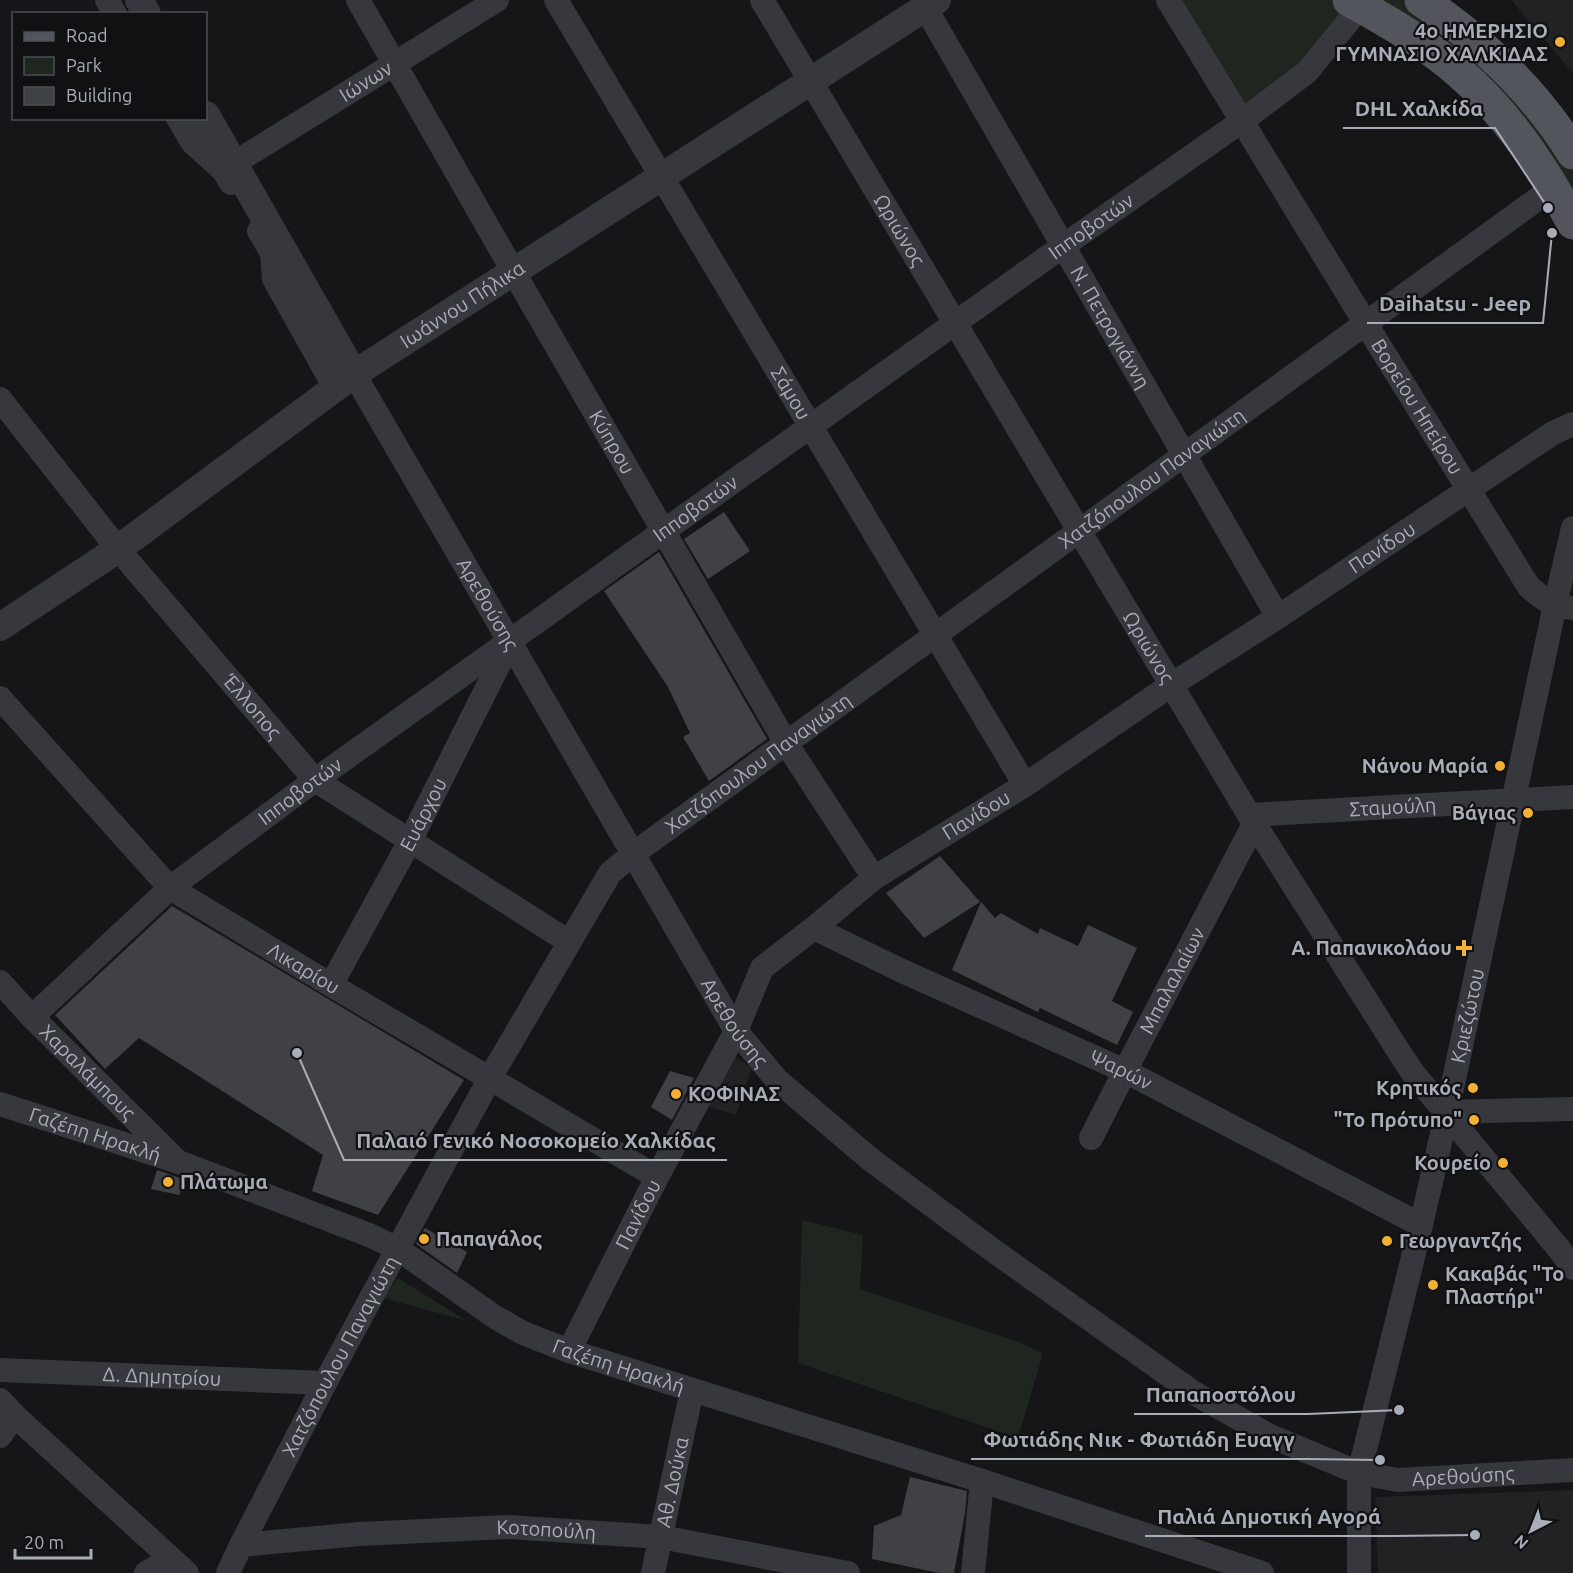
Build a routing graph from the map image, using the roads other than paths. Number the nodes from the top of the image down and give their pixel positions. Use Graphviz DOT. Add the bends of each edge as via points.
graph roads {
  1 [pos="358,0"];
  2 [pos="497,0"];
  3 [pos="556,0"];
  4 [pos="762,0"];
  5 [pos="1168,0"];
  6 [pos="1421,0"];
  7 [pos="1355,3"];
  8 [pos="931,4"];
  9 [pos="395,63"];
  10 [pos="811,81"];
  11 [pos="207,117"];
  12 [pos="179,120"];
  13 [pos="1242,121"];
  14 [pos="1573,153"];
  15 [pos="229,167"];
  16 [pos="661,176"];
  17 [pos="1554,187"];
  18 [pos="1573,223"];
  19 [pos="1063,246"];
  20 [pos="513,271"];
  21 [pos="956,323"];
  22 [pos="1366,324"];
  23 [pos="344,381"];
  24 [pos="0,399"];
  25 [pos="810,427"];
  26 [pos="1563,429"];
  27 [pos="1184,456"];
  28 [pos="1468,490"];
  29 [pos="1573,528"];
  30 [pos="664,531"];
  31 [pos="1080,531"];
  32 [pos="118,549"];
  33 [pos="1564,607"];
  34 [pos="1278,617"];
  35 [pos="0,627"];
  36 [pos="936,635"];
  37 [pos="510,641"];
  38 [pos="1171,685"];
  39 [pos="0,698"];
  40 [pos="786,743"];
  41 [pos="315,780"];
  42 [pos="1025,785"];
  43 [pos="1573,797"];
  44 [pos="1513,800"];
  45 [pos="1252,820"];
  46 [pos="410,841"];
  47 [pos="633,854"];
  48 [pos="874,878"];
  49 [pos="170,888"];
  50 [pos="814,928"];
  51 [pos="569,942"];
  52 [pos="0,982"];
  53 [pos="331,985"];
  54 [pos="32,1017"];
  55 [pos="736,1031"];
  56 [pos="1125,1071"];
  57 [pos="490,1078"];
  58 [pos="0,1104"];
  59 [pos="1573,1109"];
  60 [pos="1447,1112"];
  61 [pos="1091,1138"];
  62 [pos="176,1161"];
  63 [pos="657,1177"];
  64 [pos="1421,1225"];
  65 [pos="398,1249"];
  66 [pos="1573,1268"];
  67 [pos="569,1351"];
  68 [pos="0,1370"];
  69 [pos="325,1383"];
  70 [pos="692,1390"];
  71 [pos="7,1407"];
  72 [pos="0,1436"];
  73 [pos="1573,1470"];
  74 [pos="1359,1473"];
  75 [pos="982,1481"];
  76 [pos="661,1537"];
  77 [pos="241,1545"];
  78 [pos="178,1566"];
  79 [pos="146,1573"];
  80 [pos="228,1573"];
  81 [pos="653,1573"];
  82 [pos="848,1573"];
  83 [pos="973,1573"];
  84 [pos="1262,1573"];
  85 [pos="1359,1573"];
  1 -- 9 [label="street, Κύπρου"];
  2 -- 9 [label="street, Ιώνων"];
  3 -- 16 [label="street, Σάμου"];
  4 -- 10 [label="street, Ωριώνος"];
  5 -- 13 [label="street, Βορείου Ηπείρου"];
  6 -- 14 [label="main road" via="1481,45 1513,76 1542,108"];
  7 -- 13 [label="street, Ιπποβοτών" via="1307,72"];
  7 -- 17 [label="main road" via="1419,41 1460,73 1513,129"];
  8 -- 10 [label="street, Ιωάννου Πήλικα"];
  8 -- 19 [label="street, Ν. Πετρογιάννη"];
  9 -- 15 [label="street, Ιώνων"];
  9 -- 20 [label="street, Κύπρου"];
  10 -- 16 [label="street, Ιωάννου Πήλικα"];
  10 -- 21 [label="street, Ωριώνος"];
  11 -- 15 [label="street, Αρεθούσης"];
  12 -- 15 [label="street, Αρεθούσης" via="192,142"];
  13 -- 19 [label="street, Ιπποβοτών"];
  13 -- 22 [label="street, Βορείου Ηπείρου"];
  15 -- 23 [label="street, Αρεθούσης"];
  16 -- 20 [label="street, Ιωάννου Πήλικα"];
  16 -- 25 [label="street, Σάμου"];
  17 -- 18 [label="main road"];
  17 -- 22 [label="street, Χατζόπουλου Παναγιώτη"];
  19 -- 21 [label="street, Ιπποβοτών"];
  19 -- 27 [label="street, Ν. Πετρογιάννη"];
  20 -- 23 [label="street, Ιωάννου Πήλικα"];
  20 -- 30 [label="street, Κύπρου"];
  21 -- 25 [label="street, Ιπποβοτών"];
  21 -- 31 [label="street, Ωριώνος"];
  22 -- 27 [label="street, Χατζόπουλου Παναγιώτη"];
  22 -- 28 [label="street, Βορείου Ηπείρου"];
  23 -- 32 [label="street, Ιωάννου Πήλικα"];
  23 -- 37 [label="street, Αρεθούσης"];
  24 -- 32 [label="street, Έλλοπος"];
  25 -- 30 [label="street, Ιπποβοτών"];
  25 -- 36 [label="street, Σάμου"];
  26 -- 28 [label="street, Πανίδου"];
  27 -- 31 [label="street, Χατζόπουλου Παναγιώτη"];
  27 -- 34 [label="street, Ν. Πετρογιάννη"];
  28 -- 33 [label="street, Βορείου Ηπείρου" via="1529,587 1543,599"];
  28 -- 34 [label="street, Πανίδου"];
  29 -- 33 [label="street, Κριεζώτου"];
  30 -- 37 [label="street, Ιπποβοτών"];
  30 -- 40 [label="street, Κύπρου"];
  31 -- 36 [label="street, Χατζόπουλου Παναγιώτη"];
  31 -- 38 [label="street, Ωριώνος"];
  32 -- 35 [label="street, Ιωάννου Πήλικα"];
  32 -- 41 [label="street, Έλλοπος"];
  33 -- 44 [label="street, Κριεζώτου"];
  34 -- 38 [label="street, Πανίδου"];
  36 -- 40 [label="street, Χατζόπουλου Παναγιώτη"];
  36 -- 42 [label="street, Σάμου"];
  37 -- 41 [label="street, Ιπποβοτών"];
  37 -- 46 [label="street, Ευάρχου"];
  37 -- 47 [label="street, Αρεθούσης"];
  38 -- 42 [label="street, Πανίδου"];
  38 -- 45 [label="street, Ωριώνος"];
  39 -- 49 [label="street, Λικαρίου"];
  40 -- 47 [label="street, Χατζόπουλου Παναγιώτη"];
  40 -- 48 [label="street, Κύπρου"];
  41 -- 46 [label="street, Έλλοπος"];
  41 -- 49 [label="street, Ιπποβοτών"];
  42 -- 48 [label="street, Πανίδου"];
  43 -- 44 [label="street, Σταμούλη"];
  44 -- 45 [label="street, Σταμούλη"];
  44 -- 60 [label="street, Κριεζώτου"];
  45 -- 56 [label="street, Μπαλαλαίων"];
  45 -- 60 [label="street, Ωριώνος" via="1401,1055"];
  46 -- 51 [label="street, Έλλοπος"];
  46 -- 53 [label="street, Ευάρχου"];
  47 -- 51 [label="street, Χατζόπουλου Παναγιώτη" via="610,873"];
  47 -- 55 [label="street, Αρεθούσης"];
  48 -- 50 [label="street, Πανίδου"];
  49 -- 53 [label="street, Λικαρίου"];
  49 -- 54 [label="street, Ιπποβοτών"];
  50 -- 55 [label="street, Πανίδου" via="762,968"];
  50 -- 56 [label="street, Ψαρών"];
  51 -- 57 [label="street, Χατζόπουλου Παναγιώτη"];
  52 -- 54 [label="street, Χαραλάμπους"];
  53 -- 57 [label="street, Λικαρίου"];
  54 -- 62 [label="street, Χαραλάμπους"];
  55 -- 63 [label="street, Πανίδου"];
  55 -- 74 [label="street, Αρεθούσης" via="777,1080 870,1159 1102,1329 1194,1393 1268,1435"];
  56 -- 61 [label="street, Μπαλαλαίων"];
  56 -- 64 [label="street, Ψαρών"];
  57 -- 63 [label="street, Λικαρίου"];
  57 -- 65 [label="street, Χατζόπουλου Παναγιώτη"];
  58 -- 62 [label="street, Γαζέπη Ηρακλή"];
  59 -- 60 [label="street"];
  60 -- 64 [label="street, Κριεζώτου"];
  60 -- 66 [label="street, Ωριώνος"];
  62 -- 65 [label="street, Γαζέπη Ηρακλή"];
  63 -- 67 [label="street, Πανίδου"];
  64 -- 74 [label="street, Κριεζώτου"];
  65 -- 67 [label="street, Γαζέπη Ηρακλή" via="495,1317"];
  65 -- 69 [label="street, Χατζόπουλου Παναγιώτη"];
  67 -- 70 [label="street, Γαζέπη Ηρακλή"];
  68 -- 69 [label="street, Δ. Δημητρίου"];
  69 -- 77 [label="street, Χατζόπουλου Παναγιώτη"];
  70 -- 75 [label="street, Γαζέπη Ηρακλή"];
  70 -- 76 [label="street, Αθ. Δούκα"];
  71 -- 72 [label="street"];
  71 -- 78 [label="street"];
  73 -- 74 [label="street, Αρεθούσης" via="1398,1480"];
  74 -- 85 [label="street, Κριεζώτου"];
  75 -- 83 [label="street"];
  75 -- 84 [label="street, Γαζέπη Ηρακλή"];
  76 -- 77 [label="street, Κοτοπούλη" via="508,1527 359,1534"];
  76 -- 81 [label="street, Αθ. Δούκα"];
  76 -- 82 [label="street, Κοτοπούλη"];
  77 -- 80 [label="street, Χατζόπουλου Παναγιώτη"];
  78 -- 79 [label="street"];
}
